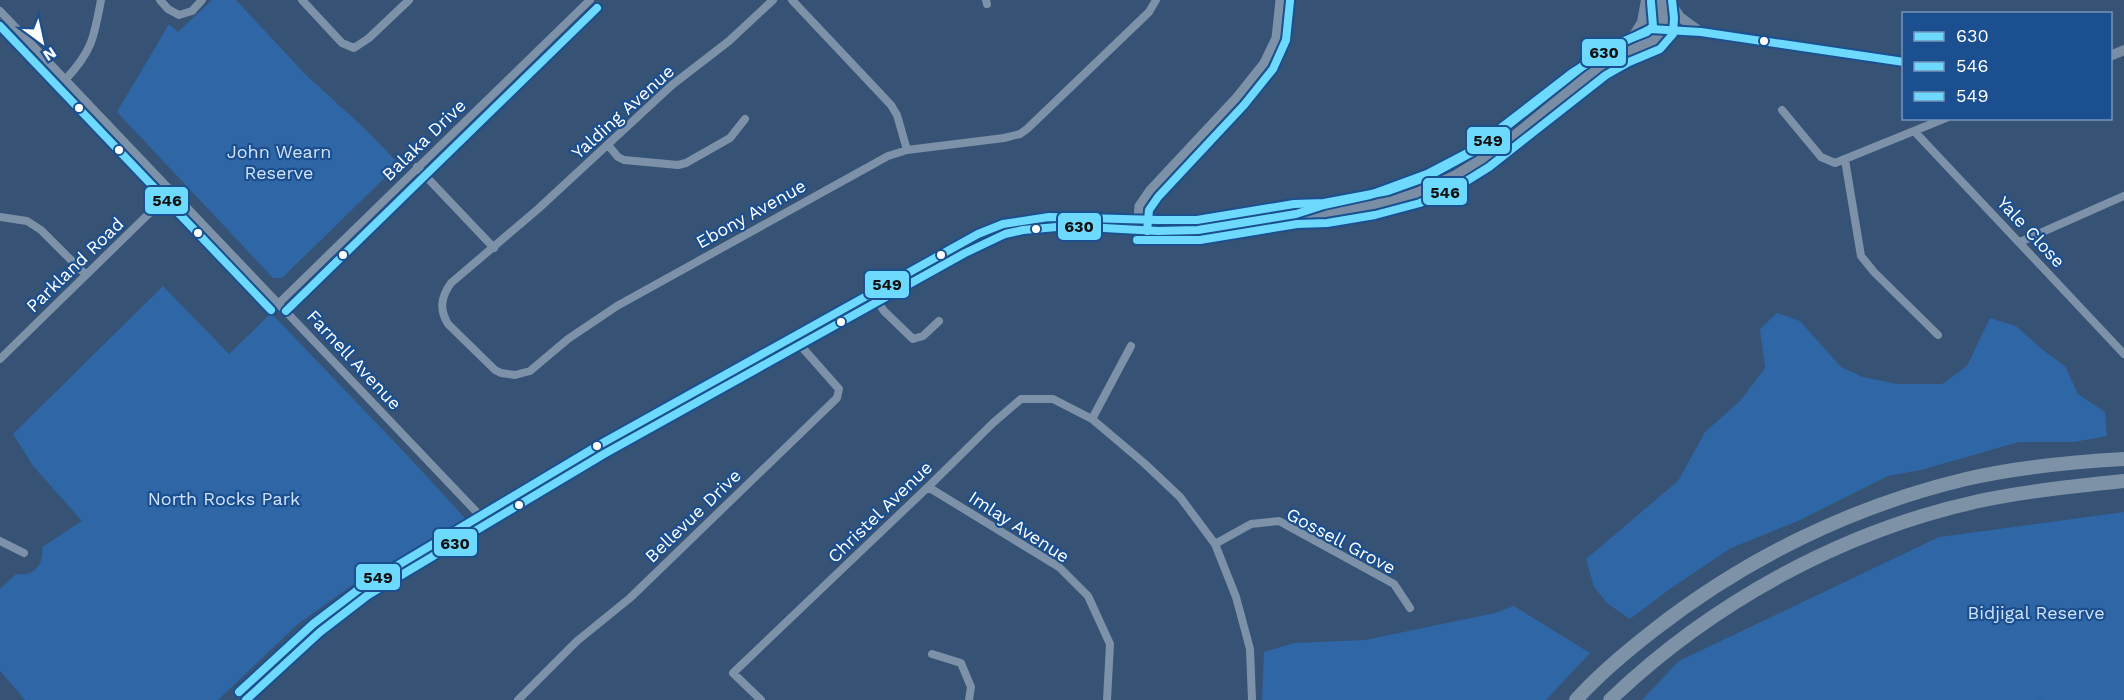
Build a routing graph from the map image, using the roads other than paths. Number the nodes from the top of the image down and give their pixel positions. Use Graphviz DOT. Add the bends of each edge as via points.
graph roads {
  1 [pos="101,0"];
  2 [pos="160,0"];
  3 [pos="202,0"];
  4 [pos="303,0"];
  5 [pos="409,0"];
  6 [pos="590,0"];
  7 [pos="773,0"];
  8 [pos="792,0"];
  9 [pos="1156,0"];
  10 [pos="1280,0"];
  11 [pos="1646,0"];
  12 [pos="1652,0"];
  13 [pos="1661,0"];
  14 [pos="1668,0"];
  15 [pos="0,11"];
  16 [pos="1663,31"];
  17 [pos="1701,32"];
  18 [pos="1632,37"];
  19 [pos="1902,62"];
  20 [pos="66,79"];
  21 [pos="1782,110"];
  22 [pos="745,119"];
  23 [pos="1942,120"];
  24 [pos="1915,132"];
  25 [pos="608,145"];
  26 [pos="907,150"];
  27 [pos="1845,160"];
  28 [pos="417,167"];
  29 [pos="171,192"];
  30 [pos="2124,196"];
  31 [pos="1296,214"];
  32 [pos="0,217"];
  33 [pos="1137,230"];
  34 [pos="2020,242"];
  35 [pos="494,248"];
  36 [pos="86,275"];
  37 [pos="878,302"];
  38 [pos="279,303"];
  39 [pos="939,321"];
  40 [pos="1938,335"];
  41 [pos="800,345"];
  42 [pos="1131,346"];
  43 [pos="2124,354"];
  44 [pos="0,359"];
  45 [pos="1092,418"];
  46 [pos="2124,459"];
  47 [pos="2124,481"];
  48 [pos="928,487"];
  49 [pos="487,523"];
  50 [pos="0,541"];
  51 [pos="1215,544"];
  52 [pos="24,553"];
  53 [pos="1410,608"];
  54 [pos="932,654"];
  55 [pos="246,700"];
  56 [pos="518,700"];
  57 [pos="761,700"];
  58 [pos="969,700"];
  59 [pos="1107,700"];
  60 [pos="1252,700"];
  61 [pos="1576,700"];
  62 [pos="1610,700"];
  1 -- 20 [label="street" via="90,49"];
  2 -- 3 [label="street" via="168,9 184,15"];
  4 -- 5 [label="street" via="342,43 354,48"];
  6 -- 28 [label="street, Balaka Drive"];
  7 -- 25 [label="street, Yalding Avenue"];
  8 -- 26 [label="street" via="891,105"];
  9 -- 26 [label="street, Ebony Avenue" via="1149,12 1020,134"];
  10 -- 33 [label="street" via="1276,38 1264,63 1150,190 1139,206"];
  11 -- 18 [label="main road" via="1642,22"];
  12 -- 16 [label="main road"];
  13 -- 16 [label="main road"];
  14 -- 17 [label="main road" via="1680,17"];
  15 -- 20 [label="street, Farnell Avenue"];
  16 -- 17 [label="main road"];
  16 -- 18 [label="main road" via="1650,29"];
  16 -- 31 [label="main road" via="1653,41 1624,51 1600,66 1499,148 1445,180 1373,205"];
  17 -- 19 [label="main road"];
  18 -- 31 [label="main road" via="1572,73 1487,140 1441,168 1370,195"];
  20 -- 29 [label="street, Farnell Avenue"];
  21 -- 27 [label="street" via="1821,156 1835,163"];
  22 -- 25 [label="street" via="730,138 678,165 624,160"];
  23 -- 24 [label="street"];
  24 -- 27 [label="street"];
  24 -- 34 [label="street, Yale Close"];
  25 -- 35 [label="street, Yalding Avenue"];
  26 -- 35 [label="street, Ebony Avenue" via="888,156 616,306 530,371 515,375 490,366 448,324 442,311 443,297 451,283"];
  27 -- 40 [label="street" via="1861,256"];
  28 -- 35 [label="street"];
  28 -- 38 [label="street, Balaka Drive"];
  29 -- 36 [label="street, Parkland Road"];
  29 -- 38 [label="street, Farnell Avenue"];
  30 -- 34 [label="street"];
  31 -- 33 [label="main road" via="1198,230"];
  32 -- 36 [label="street" via="27,221 41,230"];
  33 -- 37 [label="main road" via="1059,226 1005,234"];
  34 -- 43 [label="street, Yale Close"];
  36 -- 44 [label="street, Parkland Road"];
  37 -- 39 [label="street" via="913,339 923,336"];
  37 -- 41 [label="main road"];
  38 -- 49 [label="street, Farnell Avenue"];
  41 -- 49 [label="main road"];
  41 -- 56 [label="street, Bellevue Drive" via="839,389 837,398"];
  42 -- 45 [label="street"];
  45 -- 48 [label="street, Christel Avenue" via="1053,399 1021,399"];
  45 -- 51 [label="street, Christel Avenue" via="1180,497"];
  46 -- 61 [label="highway" via="2085,460 1967,479 1868,509 1824,527 1716,585 1627,652"];
  47 -- 62 [label="highway" via="1978,502 1868,535 1768,583 1649,665"];
  48 -- 57 [label="street, Christel Avenue" via="733,673"];
  48 -- 59 [label="street, Imlay Avenue" via="1059,567 1088,597 1110,644"];
  49 -- 55 [label="main road" via="352,606"];
  50 -- 52 [label="street"];
  51 -- 53 [label="street, Gossell Grove" via="1251,524 1279,521 1394,584"];
  51 -- 60 [label="street, Christel Avenue" via="1236,597 1250,649"];
  54 -- 58 [label="street" via="961,663 971,687"];
}
